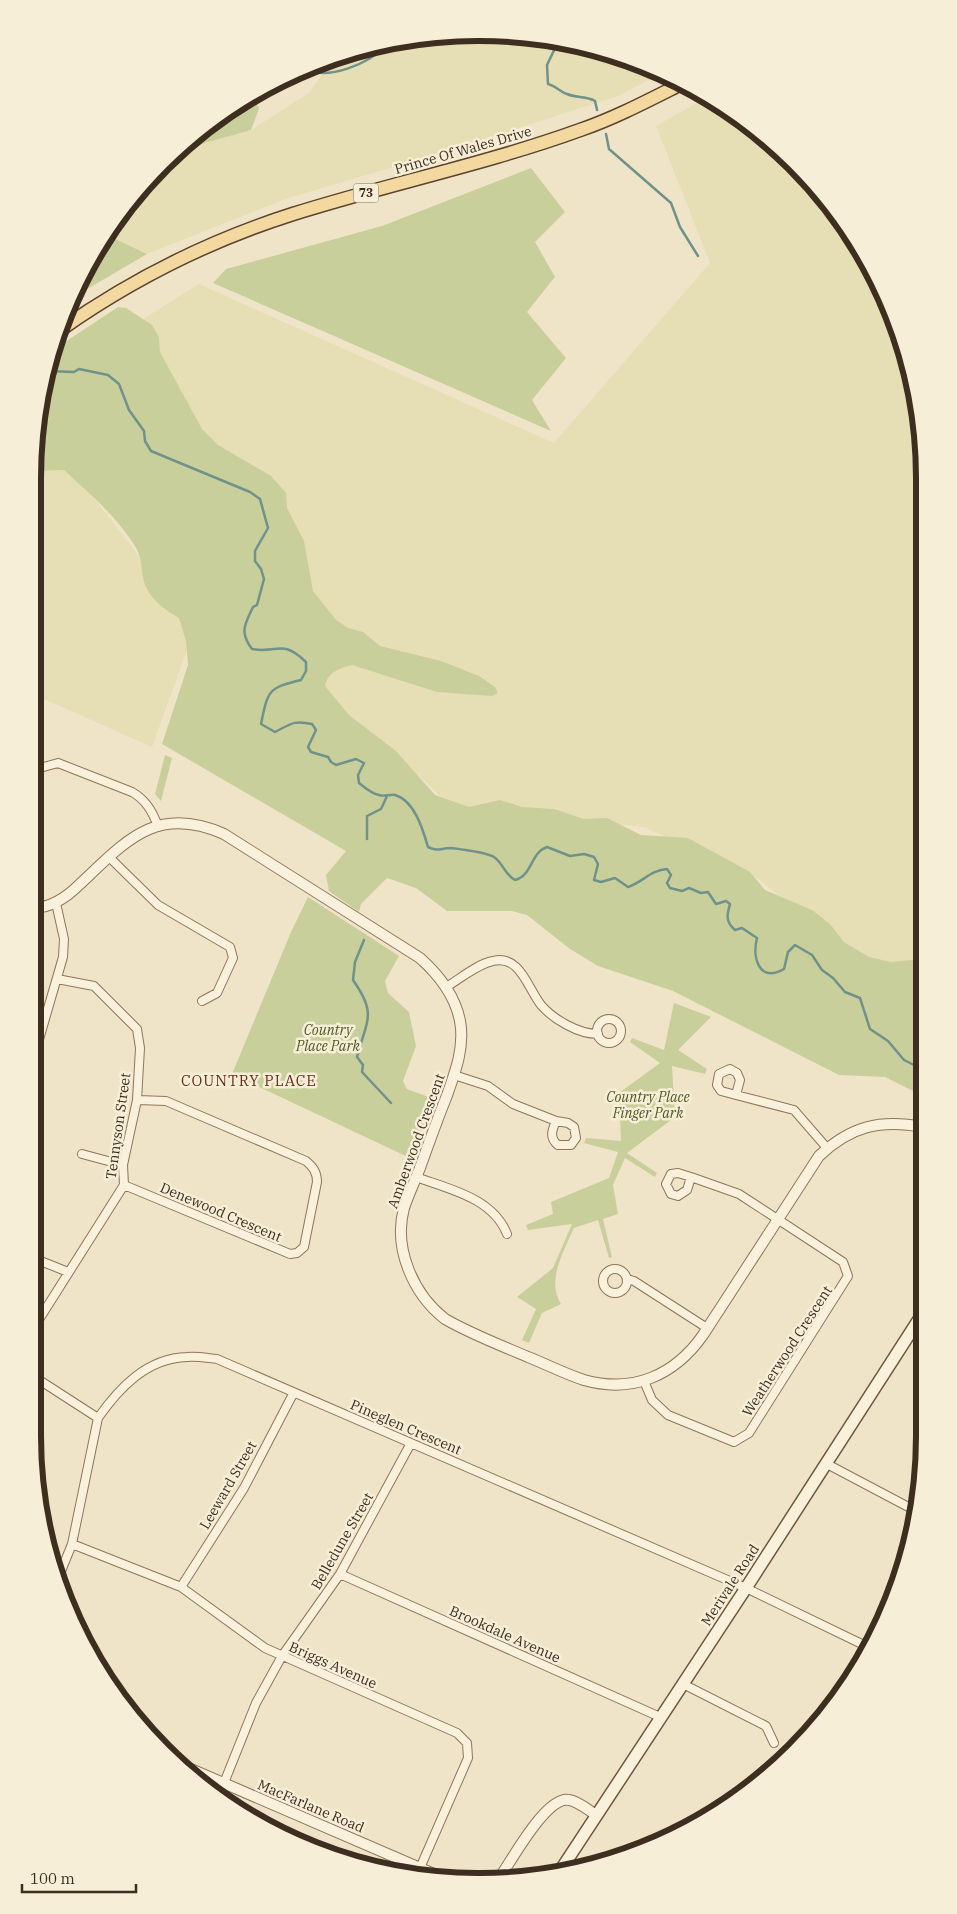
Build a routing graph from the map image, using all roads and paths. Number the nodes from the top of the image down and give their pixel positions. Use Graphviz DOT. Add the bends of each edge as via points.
graph roads {
  1 [pos="674,87"];
  2 [pos="70,324"];
  3 [pos="41,768"];
  4 [pos="158,826"];
  5 [pos="109,857"];
  6 [pos="56,903"];
  7 [pos="41,906"];
  8 [pos="58,979"];
  9 [pos="446,987"];
  10 [pos="202,1001"];
  11 [pos="41,1034"];
  12 [pos="598,1034"];
  13 [pos="454,1075"];
  14 [pos="736,1095"];
  15 [pos="137,1100"];
  16 [pos="556,1121"];
  17 [pos="916,1127"];
  18 [pos="827,1148"];
  19 [pos="82,1154"];
  20 [pos="123,1165"];
  21 [pos="416,1177"];
  22 [pos="690,1177"];
  23 [pos="124,1185"];
  24 [pos="777,1219"];
  25 [pos="507,1234"];
  26 [pos="41,1261"];
  27 [pos="68,1272"];
  28 [pos="627,1279"];
  29 [pos="41,1316"];
  30 [pos="916,1325"];
  31 [pos="707,1328"];
  32 [pos="644,1381"];
  33 [pos="41,1382"];
  34 [pos="294,1394"];
  35 [pos="98,1418"];
  36 [pos="411,1443"];
  37 [pos="827,1464"];
  38 [pos="909,1508"];
  39 [pos="72,1544"];
  40 [pos="62,1569"];
  41 [pos="340,1574"];
  42 [pos="180,1587"];
  43 [pos="746,1588"];
  44 [pos="862,1644"];
  45 [pos="282,1656"];
  46 [pos="683,1684"];
  47 [pos="660,1717"];
  48 [pos="774,1743"];
  49 [pos="200,1772"];
  50 [pos="224,1783"];
  51 [pos="596,1815"];
  52 [pos="565,1864"];
  53 [pos="420,1868"];
  54 [pos="423,1869"];
  55 [pos="503,1872"];
  1 -- 2 [label="main road, Prince Of Wales Drive / 73" via="582,130 258,227 129,286"];
  3 -- 4 [label="street" via="58,763 132,792 143,798"];
  4 -- 5 [label="street, Amberwood Crescent" via="139,832"];
  4 -- 9 [label="street, Amberwood Crescent" via="208,827 224,834 420,958"];
  5 -- 6 [label="street, Amberwood Crescent"];
  5 -- 10 [label="street" via="158,905 230,947 233,958 217,993"];
  6 -- 7 [label="street, Amberwood Crescent"];
  6 -- 8 [label="street" via="64,939"];
  8 -- 11 [label="street"];
  8 -- 15 [label="street, Tennyson Street" via="94,986 137,1029 140,1048"];
  9 -- 12 [label="street" via="488,962 504,960 518,969 540,1004 554,1016 590,1034"];
  9 -- 13 [label="street, Amberwood Crescent" via="456,1005 460,1022 459,1057"];
  13 -- 16 [label="street" via="488,1086 513,1104"];
  13 -- 21 [label="street, Amberwood Crescent"];
  14 -- 18 [label="street" via="794,1110"];
  15 -- 20 [label="street, Tennyson Street"];
  15 -- 23 [label="street, Denewood Crescent" via="166,1101 306,1161 318,1182 304,1247 290,1254"];
  17 -- 18 [label="street, Amberwood Crescent" via="891,1123 873,1125 857,1130"];
  18 -- 24 [label="street, Amberwood Crescent" via="811,1166"];
  19 -- 20 [label="street"];
  20 -- 23 [label="street, Tennyson Street"];
  21 -- 25 [label="street" via="472,1197 498,1217"];
  21 -- 32 [label="street, Amberwood Crescent" via="404,1209 402,1243 412,1278 431,1308 456,1325 585,1380 620,1385"];
  22 -- 24 [label="street" via="731,1189"];
  23 -- 27 [label="street, Tennyson Street"];
  24 -- 31 [label="street, Amberwood Crescent"];
  24 -- 32 [label="street, Weatherwood Crescent" via="843,1262 848,1276 749,1433 734,1442 668,1415 652,1400"];
  26 -- 27 [label="street"];
  27 -- 29 [label="street, Tennyson Street"];
  28 -- 31 [label="street"];
  30 -- 37 [label="main road, Merivale Road"];
  31 -- 32 [label="street, Amberwood Crescent" via="684,1359 655,1378"];
  33 -- 35 [label="street"];
  34 -- 35 [label="street, Pineglen Crescent" via="217,1359 187,1357 143,1370 120,1388"];
  34 -- 36 [label="street, Pineglen Crescent"];
  34 -- 42 [label="street, Leeward Street" via="244,1488"];
  35 -- 39 [label="street, Pineglen Crescent"];
  36 -- 41 [label="street, Belledune Street"];
  36 -- 43 [label="street, Pineglen Crescent"];
  37 -- 38 [label="street"];
  37 -- 43 [label="main road, Merivale Road"];
  39 -- 40 [label="street, Pineglen Crescent"];
  39 -- 42 [label="street, Briggs Avenue"];
  41 -- 45 [label="street, Belledune Street"];
  41 -- 47 [label="street, Brookdale Avenue"];
  42 -- 45 [label="street, Briggs Avenue" via="265,1648"];
  43 -- 44 [label="street, Pineglen Crescent"];
  43 -- 46 [label="main road, Merivale Road"];
  45 -- 50 [label="street, Belledune Street" via="256,1703"];
  45 -- 53 [label="street, Briggs Avenue" via="458,1734 467,1744 468,1758"];
  46 -- 47 [label="main road, Merivale Road"];
  46 -- 48 [label="street" via="766,1726"];
  47 -- 51 [label="main road, Merivale Road"];
  49 -- 50 [label="street, MacFarlane Road"];
  50 -- 53 [label="street, MacFarlane Road"];
  51 -- 52 [label="main road, Merivale Road"];
  51 -- 55 [label="street" via="568,1799 558,1800 541,1817"];
  53 -- 54 [label="street, MacFarlane Road"];
}
